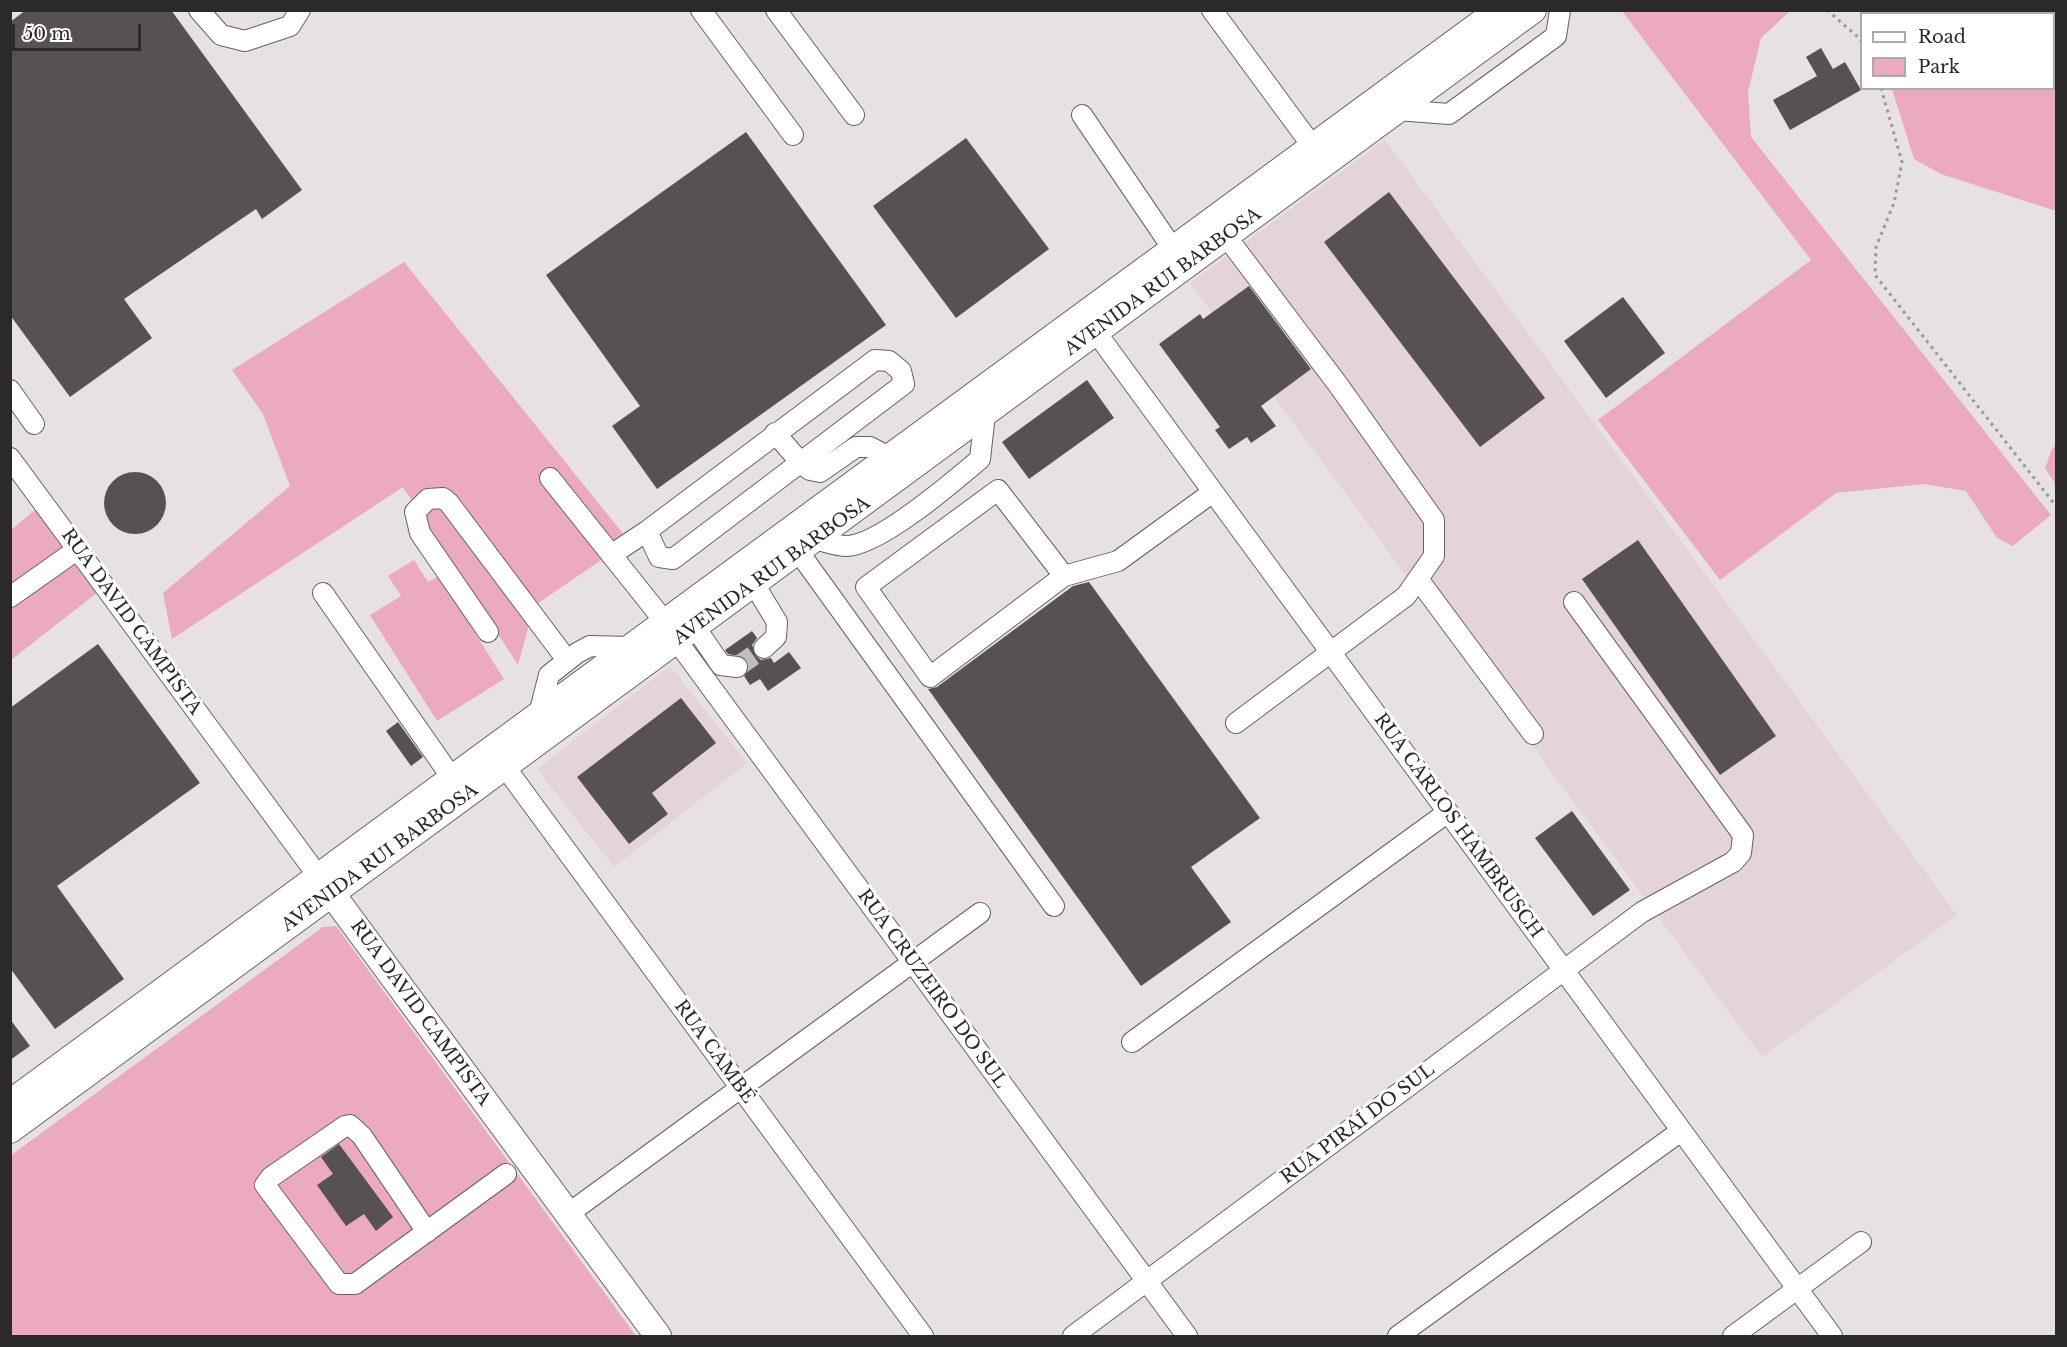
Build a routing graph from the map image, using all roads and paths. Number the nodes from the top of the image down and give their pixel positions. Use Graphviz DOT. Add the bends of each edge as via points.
graph roads {
  1 [pos="199,10"];
  2 [pos="300,10"];
  3 [pos="701,10"];
  4 [pos="776,10"];
  5 [pos="1212,10"];
  6 [pos="1499,10"];
  7 [pos="1533,10"];
  8 [pos="1560,10"];
  9 [pos="1827,10"];
  10 [pos="1860,40"];
  11 [pos="1882,90"];
  12 [pos="1397,110"];
  13 [pos="854,115"];
  14 [pos="1082,116"];
  15 [pos="793,135"];
  16 [pos="1313,147"];
  17 [pos="1226,236"];
  18 [pos="1173,249"];
  19 [pos="1090,323"];
  20 [pos="10,390"];
  21 [pos="985,414"];
  22 [pos="34,424"];
  23 [pos="775,434"];
  24 [pos="889,457"];
  25 [pos="10,458"];
  26 [pos="801,463"];
  27 [pos="550,478"];
  28 [pos="946,488"];
  29 [pos="1214,492"];
  30 [pos="2056,506"];
  31 [pos="966,514"];
  32 [pos="646,531"];
  33 [pos="806,545"];
  34 [pos="78,549"];
  35 [pos="611,555"];
  36 [pos="1064,576"];
  37 [pos="1418,579"];
  38 [pos="754,584"];
  39 [pos="323,593"];
  40 [pos="10,597"];
  41 [pos="1574,602"];
  42 [pos="679,630"];
  43 [pos="488,632"];
  44 [pos="631,647"];
  45 [pos="764,648"];
  46 [pos="1331,652"];
  47 [pos="567,660"];
  48 [pos="737,667"];
  49 [pos="539,714"];
  50 [pos="1236,723"];
  51 [pos="1533,734"];
  52 [pos="505,767"];
  53 [pos="452,778"];
  54 [pos="1448,812"];
  55 [pos="325,885"];
  56 [pos="1054,906"];
  57 [pos="980,914"];
  58 [pos="912,963"];
  59 [pos="1564,970"];
  60 [pos="1132,1042"];
  61 [pos="741,1088"];
  62 [pos="10,1103"];
  63 [pos="10,1130"];
  64 [pos="1681,1131"];
  65 [pos="506,1174"];
  66 [pos="568,1214"];
  67 [pos="427,1232"];
  68 [pos="1861,1242"];
  69 [pos="1147,1281"];
  70 [pos="1797,1289"];
  71 [pos="658,1336"];
  72 [pos="923,1336"];
  73 [pos="1073,1336"];
  74 [pos="1187,1336"];
  75 [pos="1398,1336"];
  76 [pos="1733,1336"];
  77 [pos="1832,1336"];
  1 -- 2 [label="street" via="220,34 245,41 290,26"];
  3 -- 15 [label="street"];
  4 -- 13 [label="street"];
  5 -- 16 [label="street"];
  6 -- 16 [label="main road, AVENIDA RUI BARBOSA"];
  7 -- 12 [label="main road, AVENIDA RUI BARBOSA"];
  8 -- 12 [label="street" via="1556,36 1449,114"];
  9 -- 10 [label="path"];
  11 -- 30 [label="path" via="1902,162 1894,203 1876,247 1875,275"];
  12 -- 17 [label="main road, AVENIDA RUI BARBOSA"];
  14 -- 18 [label="street"];
  16 -- 18 [label="main road, AVENIDA RUI BARBOSA"];
  17 -- 19 [label="main road, AVENIDA RUI BARBOSA"];
  17 -- 37 [label="street" via="1434,520 1434,556"];
  18 -- 19 [label="main road, AVENIDA RUI BARBOSA"];
  19 -- 21 [label="main road, AVENIDA RUI BARBOSA"];
  19 -- 24 [label="main road, AVENIDA RUI BARBOSA"];
  19 -- 29 [label="street, RUA CARLOS HAMBRUSCH"];
  20 -- 22 [label="street"];
  21 -- 28 [label="street" via="980,459"];
  21 -- 33 [label="main road, AVENIDA RUI BARBOSA"];
  23 -- 26 [label="street"];
  23 -- 26 [label="street" via="875,360 889,361 902,371 904,384"];
  23 -- 32 [label="street"];
  24 -- 26 [label="street" via="862,445 819,472"];
  24 -- 42 [label="main road, AVENIDA RUI BARBOSA"];
  25 -- 34 [label="street, RUA DAVID CAMPISTA"];
  26 -- 32 [label="street" via="673,559 659,557"];
  27 -- 35 [label="street"];
  28 -- 31 [label="street"];
  28 -- 33 [label="street" via="880,534 847,546"];
  29 -- 36 [label="street" via="1118,561"];
  29 -- 46 [label="street, RUA CARLOS HAMBRUSCH"];
  31 -- 36 [label="street" via="998,490"];
  31 -- 36 [label="street" via="866,587 930,677"];
  32 -- 35 [label="street"];
  33 -- 38 [label="main road, AVENIDA RUI BARBOSA"];
  33 -- 56 [label="street"];
  34 -- 40 [label="street"];
  34 -- 55 [label="street, RUA DAVID CAMPISTA"];
  35 -- 42 [label="street"];
  37 -- 46 [label="street" via="1406,596"];
  37 -- 51 [label="street"];
  38 -- 42 [label="main road, AVENIDA RUI BARBOSA"];
  38 -- 45 [label="street" via="777,622 776,637"];
  39 -- 53 [label="street"];
  41 -- 59 [label="street, RUA PIRAÍ DO SUL" via="1743,835 1741,853 1733,862 1642,912"];
  42 -- 44 [label="main road, AVENIDA RUI BARBOSA"];
  42 -- 48 [label="street" via="721,665"];
  42 -- 52 [label="main road, AVENIDA RUI BARBOSA"];
  42 -- 58 [label="street, RUA CRUZEIRO DO SUL"];
  43 -- 47 [label="street" via="420,533 415,512 428,499 443,498 449,503"];
  44 -- 47 [label="street" via="590,646"];
  44 -- 49 [label="main road, AVENIDA RUI BARBOSA"];
  46 -- 50 [label="street"];
  46 -- 54 [label="street, RUA CARLOS HAMBRUSCH"];
  47 -- 49 [label="street" via="549,675"];
  49 -- 53 [label="main road, AVENIDA RUI BARBOSA"];
  52 -- 55 [label="main road, AVENIDA RUI BARBOSA"];
  52 -- 61 [label="street, RUA CAMBÉ"];
  53 -- 55 [label="main road, AVENIDA RUI BARBOSA"];
  54 -- 59 [label="street, RUA CARLOS HAMBRUSCH"];
  54 -- 60 [label="street"];
  55 -- 62 [label="main road, AVENIDA RUI BARBOSA"];
  55 -- 63 [label="main road, AVENIDA RUI BARBOSA"];
  55 -- 66 [label="main road, RUA DAVID CAMPISTA"];
  57 -- 58 [label="street"];
  58 -- 61 [label="street"];
  58 -- 69 [label="street, RUA CRUZEIRO DO SUL"];
  59 -- 64 [label="street, RUA CARLOS HAMBRUSCH"];
  59 -- 69 [label="street, RUA PIRAÍ DO SUL"];
  61 -- 66 [label="street"];
  61 -- 72 [label="street, RUA CAMBÉ"];
  64 -- 70 [label="street, RUA CARLOS HAMBRUSCH"];
  64 -- 75 [label="street"];
  65 -- 67 [label="street"];
  66 -- 71 [label="main road, RUA DAVID CAMPISTA"];
  67 -- 67 [label="street" via="355,1284 339,1284 265,1185 270,1177 350,1125 362,1136"];
  68 -- 70 [label="street"];
  69 -- 73 [label="street, RUA PIRAÍ DO SUL"];
  69 -- 74 [label="street, RUA CRUZEIRO DO SUL"];
  70 -- 76 [label="street"];
  70 -- 77 [label="street, RUA CARLOS HAMBRUSCH"];
}
